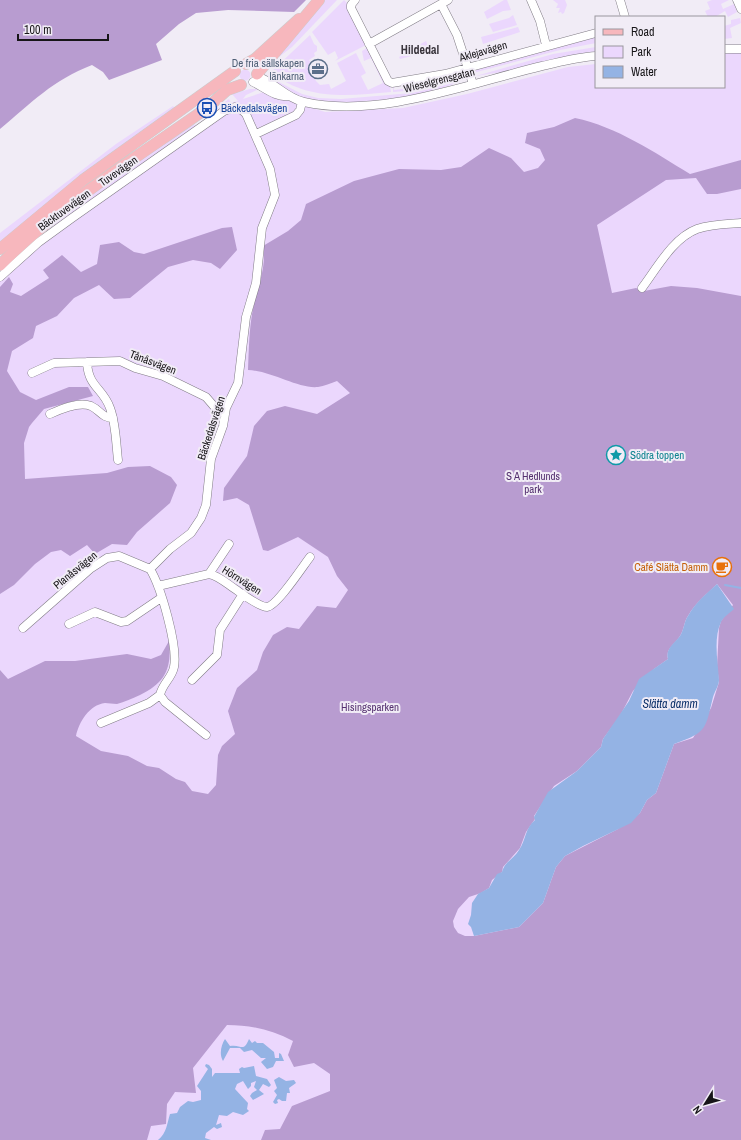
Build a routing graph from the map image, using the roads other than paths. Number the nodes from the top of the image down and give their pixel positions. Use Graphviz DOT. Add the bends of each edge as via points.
graph roads {
  1 [pos="319,0"];
  2 [pos="530,0"];
  3 [pos="620,0"];
  4 [pos="737,0"];
  5 [pos="353,2"];
  6 [pos="444,2"];
  7 [pos="741,9"];
  8 [pos="310,10"];
  9 [pos="625,16"];
  10 [pos="595,33"];
  11 [pos="369,44"];
  12 [pos="546,45"];
  13 [pos="725,49"];
  14 [pos="741,49"];
  15 [pos="595,55"];
  16 [pos="246,64"];
  17 [pos="468,67"];
  18 [pos="235,71"];
  19 [pos="256,78"];
  20 [pos="474,84"];
  21 [pos="241,85"];
  22 [pos="302,102"];
  23 [pos="256,134"];
  24 [pos="741,223"];
  25 [pos="1,248"];
  26 [pos="0,265"];
  27 [pos="0,277"];
  28 [pos="642,288"];
  29 [pos="87,362"];
  30 [pos="32,373"];
  31 [pos="50,414"];
  32 [pos="225,414"];
  33 [pos="113,418"];
  34 [pos="118,460"];
  35 [pos="230,544"];
  36 [pos="310,557"];
  37 [pos="150,570"];
  38 [pos="208,574"];
  39 [pos="158,586"];
  40 [pos="243,594"];
  41 [pos="161,598"];
  42 [pos="69,624"];
  43 [pos="22,628"];
  44 [pos="192,680"];
  45 [pos="160,695"];
  46 [pos="101,723"];
  47 [pos="206,735"];
  1 -- 8 [label="main road, Tuvevägen"];
  2 -- 12 [label="street" via="540,22"];
  3 -- 9 [label="street"];
  4 -- 7 [label="street"];
  5 -- 11 [label="street, Aklejavägen" via="351,8"];
  6 -- 11 [label="street"];
  6 -- 17 [label="street"];
  8 -- 16 [label="main road, Tuvevägen"];
  8 -- 19 [label="main road, Tuvevägen"];
  10 -- 12 [label="street, Aklejavägen"];
  11 -- 17 [label="street, Aklejavägen" via="390,82 443,74"];
  12 -- 17 [label="street, Aklejavägen"];
  13 -- 14 [label="street"];
  15 -- 20 [label="street, Wieselgrensgatan"];
  16 -- 18 [label="main road, Tuvevägen"];
  16 -- 19 [label="main road" via="254,67"];
  17 -- 20 [label="street"];
  18 -- 21 [label="main road" via="235,80"];
  18 -- 25 [label="main road, Tuvevägen" via="83,180"];
  19 -- 21 [label="main road, Tuvevägen" via="248,85"];
  19 -- 22 [label="street, Wieselgrensgatan" via="275,94"];
  20 -- 22 [label="street, Wieselgrensgatan" via="437,94 384,103 340,105"];
  21 -- 26 [label="main road, Tuvevägen" via="227,90 207,108 59,212"];
  22 -- 23 [label="street" via="296,115"];
  23 -- 27 [label="street, Bäcktuvevägen" via="243,111 238,107 231,107 72,218"];
  23 -- 32 [label="street, Bäckedalsvägen" via="270,169 275,195 262,228 256,283 246,317 238,383"];
  24 -- 28 [label="street" via="700,228 690,233 673,247"];
  29 -- 30 [label="street, Tånåsvägen" via="54,363"];
  29 -- 32 [label="street, Tånåsvägen" via="120,361 163,376 206,397 218,411"];
  29 -- 33 [label="street" via="89,377 106,400"];
  31 -- 33 [label="street" via="86,405 106,418"];
  32 -- 37 [label="street, Bäckedalsvägen" via="212,459 206,505 201,518 190,533"];
  33 -- 34 [label="street"];
  35 -- 38 [label="street, Hörnvägen"];
  36 -- 40 [label="street, Hörnvägen" via="272,605 263,606"];
  37 -- 39 [label="street"];
  37 -- 43 [label="street, Planåsvägen" via="119,556 107,558 90,569"];
  38 -- 39 [label="street, Hörnvägen"];
  38 -- 40 [label="street, Hörnvägen" via="217,576"];
  39 -- 41 [label="street"];
  40 -- 44 [label="street" via="220,630 215,658"];
  41 -- 42 [label="street" via="127,621 121,622 95,612"];
  41 -- 45 [label="street" via="172,642 174,665"];
  45 -- 46 [label="street" via="149,703"];
  45 -- 47 [label="street"];
}
